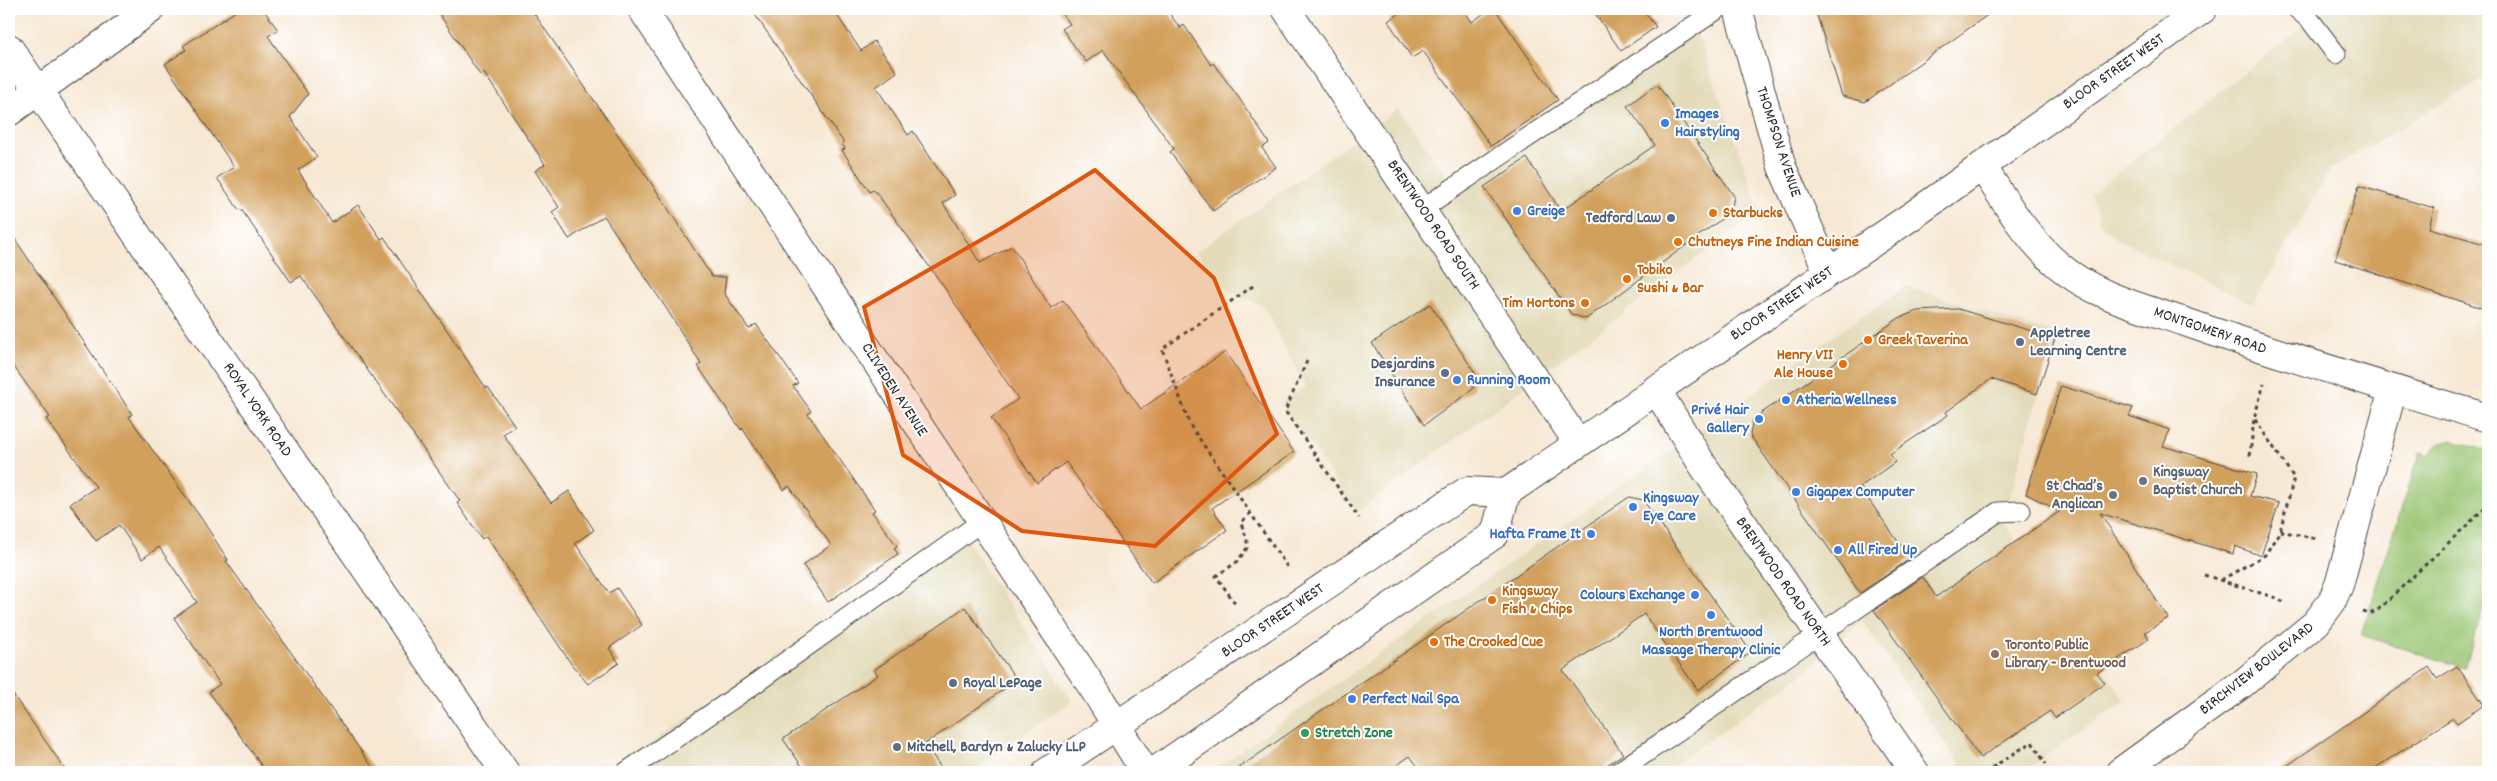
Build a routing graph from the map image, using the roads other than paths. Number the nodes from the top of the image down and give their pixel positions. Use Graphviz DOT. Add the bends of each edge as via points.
graph roads {
  1 [pos="151,9"];
  2 [pos="642,9"];
  3 [pos="1286,9"];
  4 [pos="1718,9"];
  5 [pos="1738,9"];
  6 [pos="2203,9"];
  7 [pos="2298,9"];
  8 [pos="9,48"];
  9 [pos="2336,54"];
  10 [pos="39,91"];
  11 [pos="9,112"];
  12 [pos="1982,166"];
  13 [pos="1422,209"];
  14 [pos="1828,272"];
  15 [pos="1656,389"];
  16 [pos="2393,389"];
  17 [pos="2488,418"];
  18 [pos="1578,443"];
  19 [pos="1506,493"];
  20 [pos="2021,511"];
  21 [pos="981,522"];
  22 [pos="1818,633"];
  23 [pos="1116,726"];
  24 [pos="505,772"];
  25 [pos="626,772"];
  26 [pos="1047,772"];
  27 [pos="1145,772"];
  28 [pos="1154,772"];
  29 [pos="1618,772"];
  30 [pos="1915,772"];
  31 [pos="2120,772"];
  1 -- 10 [label="street"];
  2 -- 21 [label="street, CLIVEDEN AVENUE"];
  3 -- 13 [label="street, BRENTWOOD ROAD SOUTH"];
  4 -- 13 [label="lane"];
  5 -- 14 [label="street, THOMPSON AVENUE" via="1782,166"];
  6 -- 12 [label="street, BLOOR STREET WEST"];
  7 -- 9 [label="lane"];
  8 -- 10 [label="street, ROYAL YORK ROAD"];
  10 -- 11 [label="street"];
  10 -- 24 [label="street, ROYAL YORK ROAD"];
  12 -- 14 [label="street, BLOOR STREET WEST"];
  12 -- 16 [label="street, MONTGOMERY ROAD" via="2032,239 2058,266 2082,283 2274,353"];
  13 -- 18 [label="street, BRENTWOOD ROAD SOUTH"];
  14 -- 15 [label="street, BLOOR STREET WEST"];
  15 -- 18 [label="street, BLOOR STREET WEST"];
  15 -- 22 [label="street, BRENTWOOD ROAD NORTH" via="1702,464"];
  16 -- 17 [label="street, MONTGOMERY ROAD"];
  16 -- 31 [label="street, BIRCHVIEW BOULEVARD" via="2339,585 2324,613 2242,684"];
  18 -- 19 [label="street, BLOOR STREET WEST"];
  19 -- 23 [label="street, BLOOR STREET WEST" via="1467,491"];
  19 -- 28 [label="street" via="1495,534"];
  20 -- 22 [label="lane" via="1998,512"];
  21 -- 23 [label="street, CLIVEDEN AVENUE"];
  21 -- 25 [label="lane"];
  22 -- 29 [label="lane"];
  22 -- 30 [label="street, BRENTWOOD ROAD NORTH"];
  23 -- 26 [label="street, BLOOR STREET WEST"];
  23 -- 27 [label="street, CLIVEDEN AVENUE"];
}
